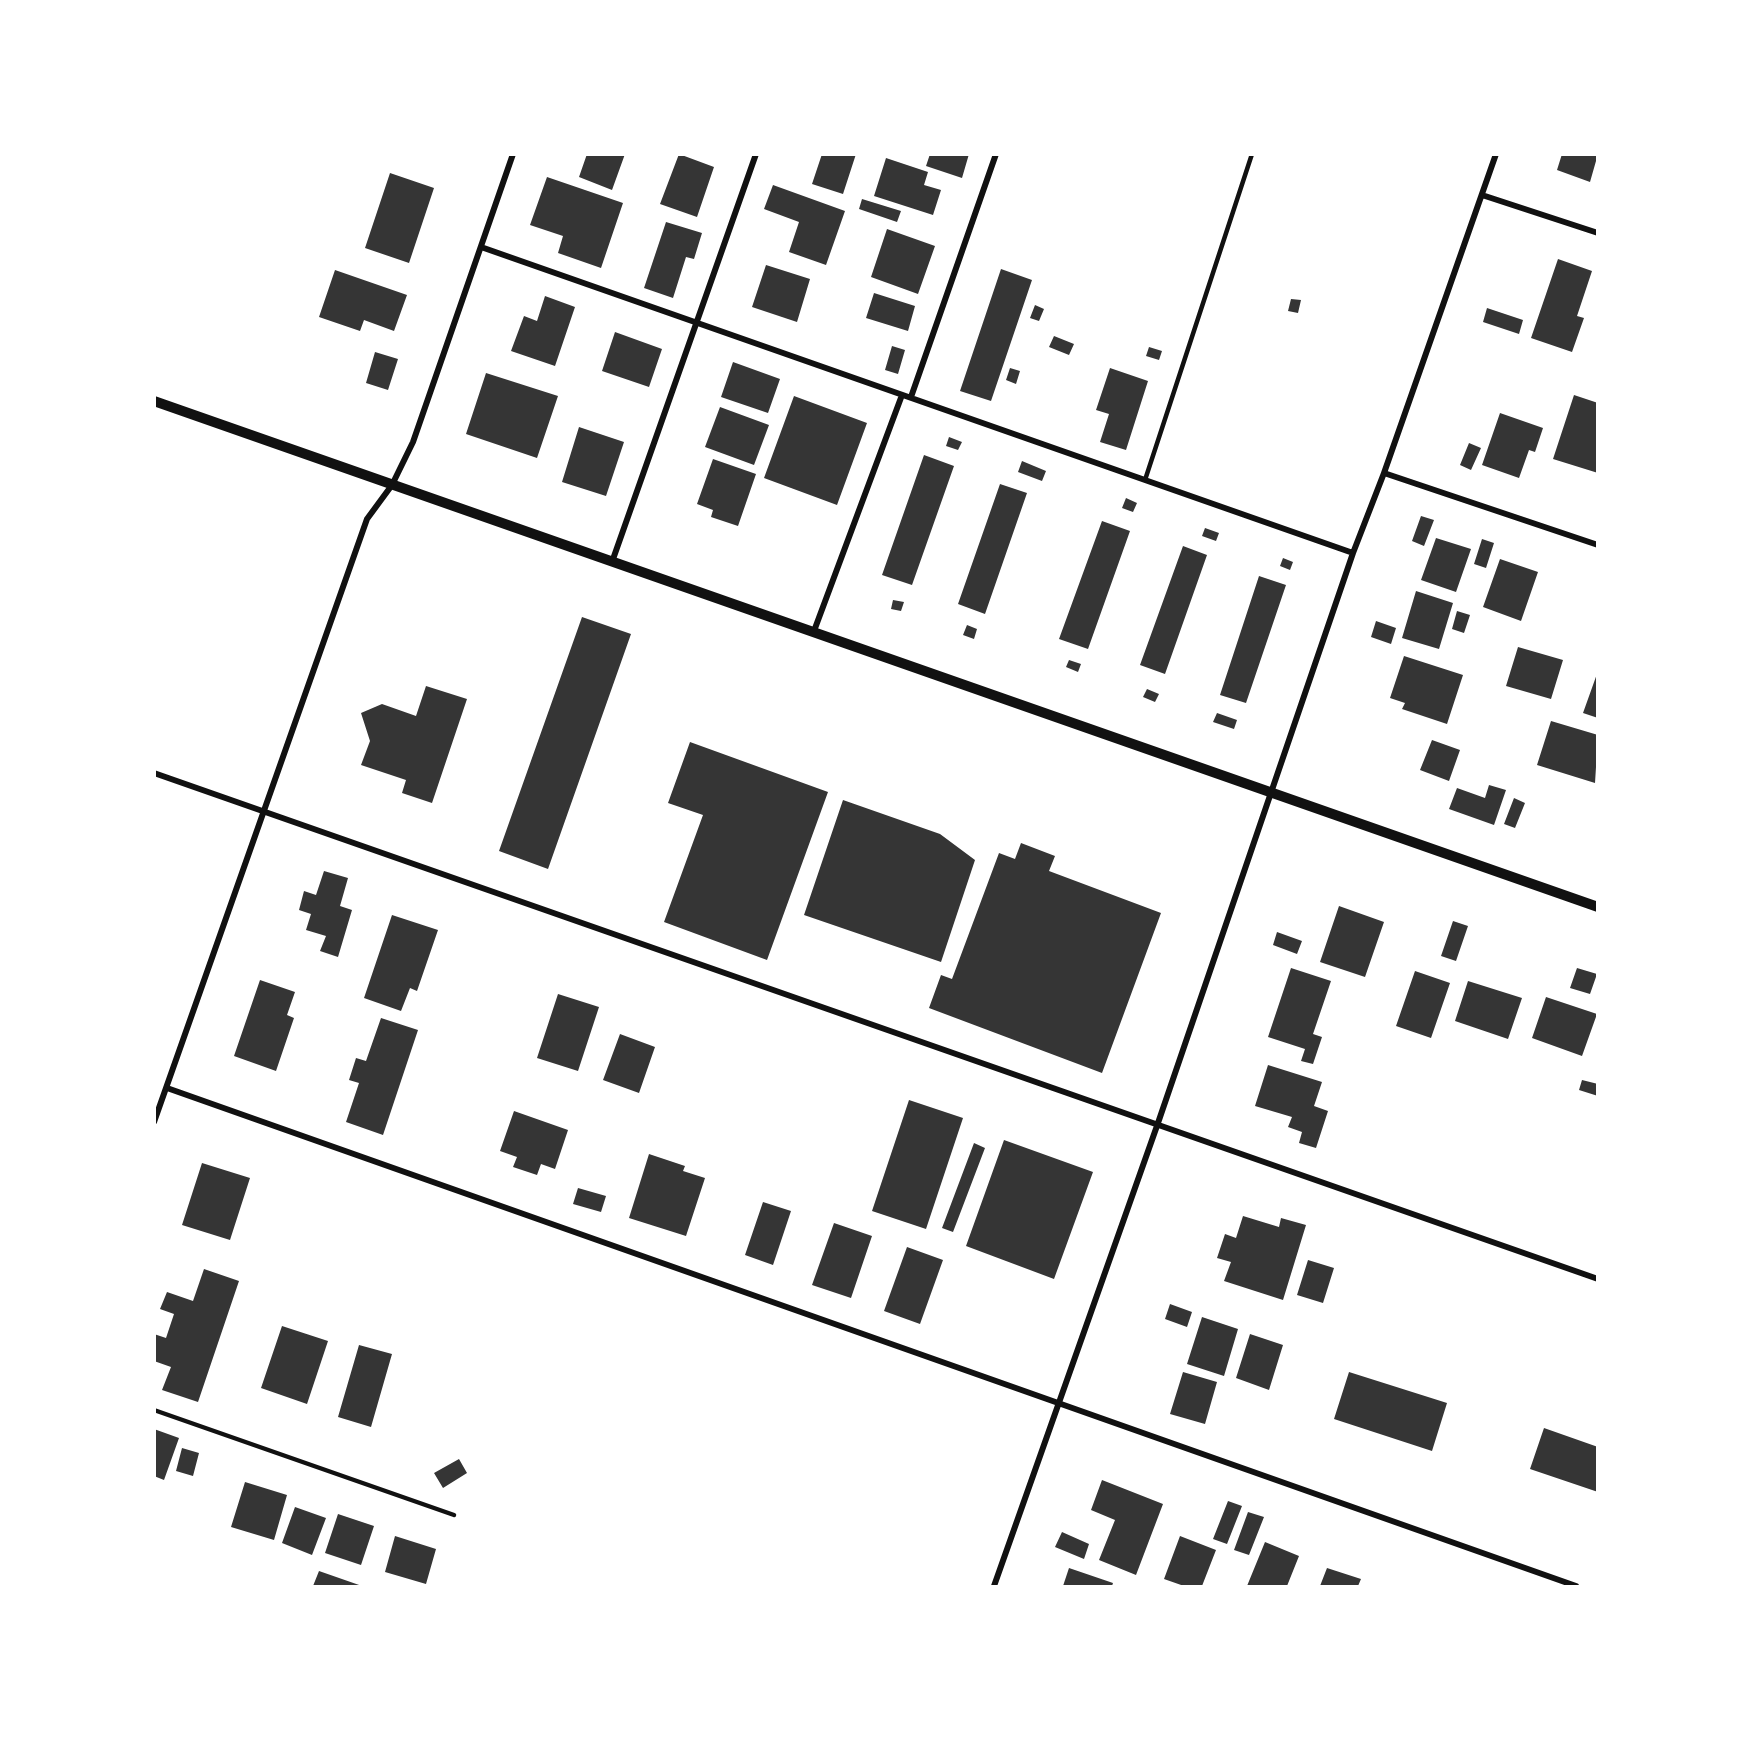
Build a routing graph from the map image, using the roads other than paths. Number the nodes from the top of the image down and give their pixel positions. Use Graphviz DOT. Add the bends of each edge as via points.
graph roads {
  1 [pos="513,154"];
  2 [pos="756,154"];
  3 [pos="996,154"];
  4 [pos="1252,154"];
  5 [pos="1496,154"];
  6 [pos="1482,195"];
  7 [pos="1598,233"];
  8 [pos="481,247"];
  9 [pos="698,323"];
  10 [pos="903,394"];
  11 [pos="911,397"];
  12 [pos="154,401"];
  13 [pos="1384,473"];
  14 [pos="1145,480"];
  15 [pos="392,485"];
  16 [pos="1598,545"];
  17 [pos="1353,553"];
  18 [pos="612,562"];
  19 [pos="814,631"];
  20 [pos="154,773"];
  21 [pos="1270,794"];
  22 [pos="265,812"];
  23 [pos="1598,907"];
  24 [pos="166,1088"];
  25 [pos="154,1122"];
  26 [pos="1158,1123"];
  27 [pos="1598,1279"];
  28 [pos="1059,1405"];
  29 [pos="154,1410"];
  30 [pos="454,1515"];
  31 [pos="994,1587"];
  32 [pos="1576,1587"];
  1 -- 8 [label="street"];
  2 -- 9 [label="street"];
  3 -- 11 [label="street"];
  4 -- 14 [label="lane"];
  5 -- 6 [label="street"];
  6 -- 7 [label="street"];
  6 -- 13 [label="street"];
  8 -- 9 [label="street"];
  8 -- 15 [label="street" via="413,442"];
  9 -- 10 [label="street"];
  9 -- 18 [label="street"];
  10 -- 11 [label="street"];
  10 -- 19 [label="street"];
  11 -- 14 [label="street"];
  12 -- 15 [label="street"];
  13 -- 16 [label="street"];
  13 -- 17 [label="street"];
  14 -- 17 [label="street"];
  15 -- 18 [label="street"];
  15 -- 22 [label="street" via="367,519"];
  17 -- 21 [label="street"];
  18 -- 19 [label="street"];
  19 -- 21 [label="street"];
  20 -- 22 [label="street"];
  21 -- 23 [label="street"];
  21 -- 26 [label="street"];
  22 -- 24 [label="street"];
  22 -- 26 [label="street"];
  24 -- 25 [label="street"];
  24 -- 28 [label="street"];
  26 -- 27 [label="street"];
  26 -- 28 [label="street"];
  28 -- 31 [label="street"];
  28 -- 32 [label="street"];
  29 -- 30 [label="lane"];
}
